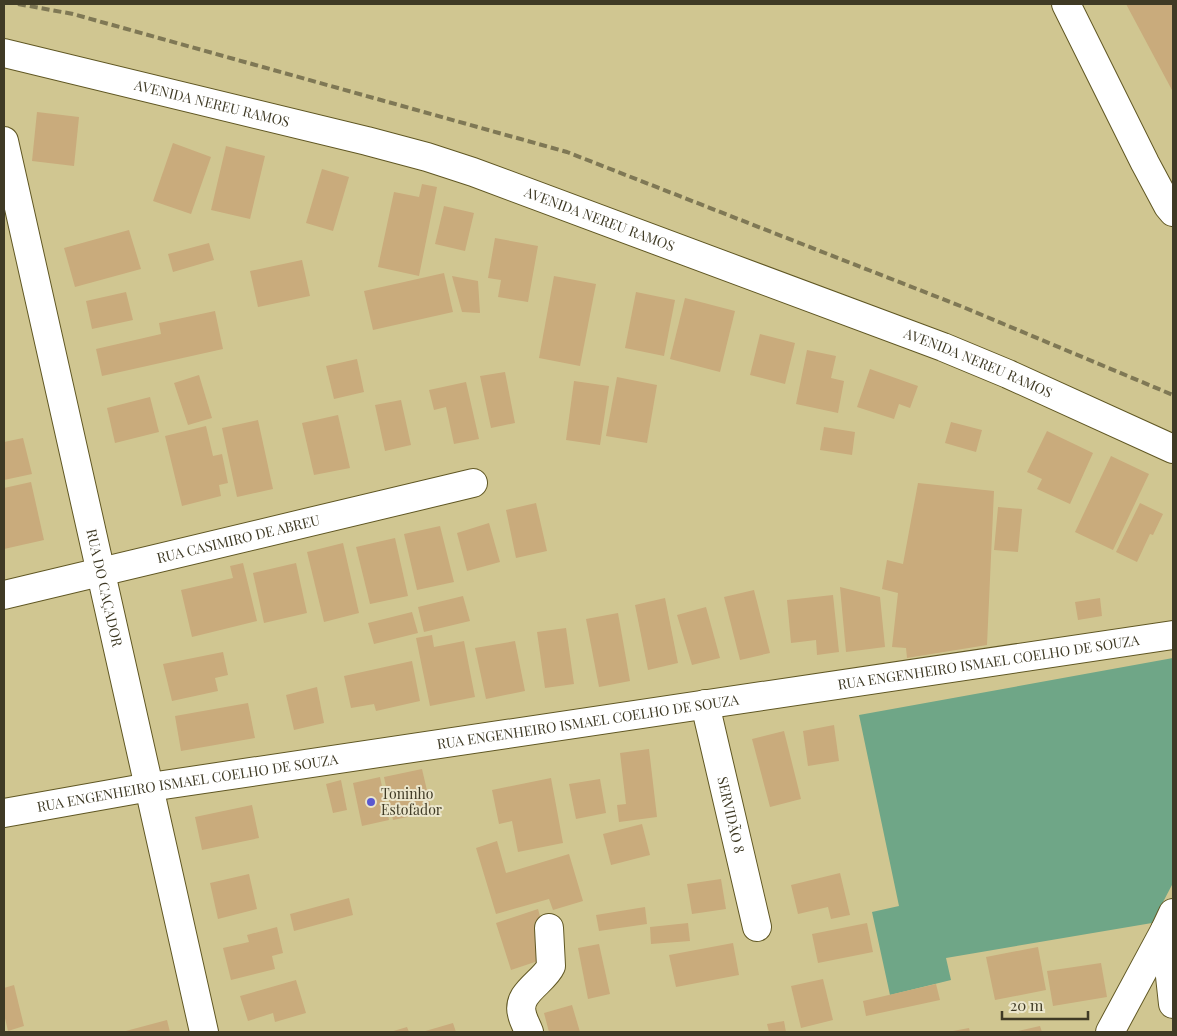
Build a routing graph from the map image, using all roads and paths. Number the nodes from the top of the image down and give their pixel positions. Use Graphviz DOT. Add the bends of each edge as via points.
graph roads {
  1 [pos="1066,4"];
  2 [pos="4,53"];
  3 [pos="4,141"];
  4 [pos="1173,212"];
  5 [pos="1173,449"];
  6 [pos="473,483"];
  7 [pos="101,572"];
  8 [pos="4,595"];
  9 [pos="1173,635"];
  10 [pos="706,704"];
  11 [pos="150,787"];
  12 [pos="4,813"];
  13 [pos="1169,922"];
  14 [pos="757,927"];
  15 [pos="549,928"];
  16 [pos="1173,1004"];
  17 [pos="204,1032"];
  18 [pos="529,1032"];
  19 [pos="1110,1032"];
  1 -- 4 [label="street"];
  2 -- 5 [label="street, AVENIDA NEREU RAMOS" via="376,144 473,172 943,347"];
  3 -- 7 [label="street, RUA DO CAÇADOR"];
  6 -- 7 [label="street, RUA CASIMIRO DE ABREU"];
  7 -- 8 [label="street, RUA CASIMIRO DE ABREU"];
  7 -- 11 [label="street, RUA DO CAÇADOR"];
  9 -- 10 [label="street, RUA ENGENHEIRO ISMAEL COELHO DE SOUZA"];
  10 -- 11 [label="street, RUA ENGENHEIRO ISMAEL COELHO DE SOUZA"];
  10 -- 14 [label="street, SERVIDÃO 8"];
  11 -- 12 [label="street, RUA ENGENHEIRO ISMAEL COELHO DE SOUZA"];
  11 -- 17 [label="street, RUA DO CAÇADOR"];
  13 -- 16 [label="street"];
  13 -- 19 [label="street"];
  15 -- 18 [label="street" via="552,966 521,1004"];
}
